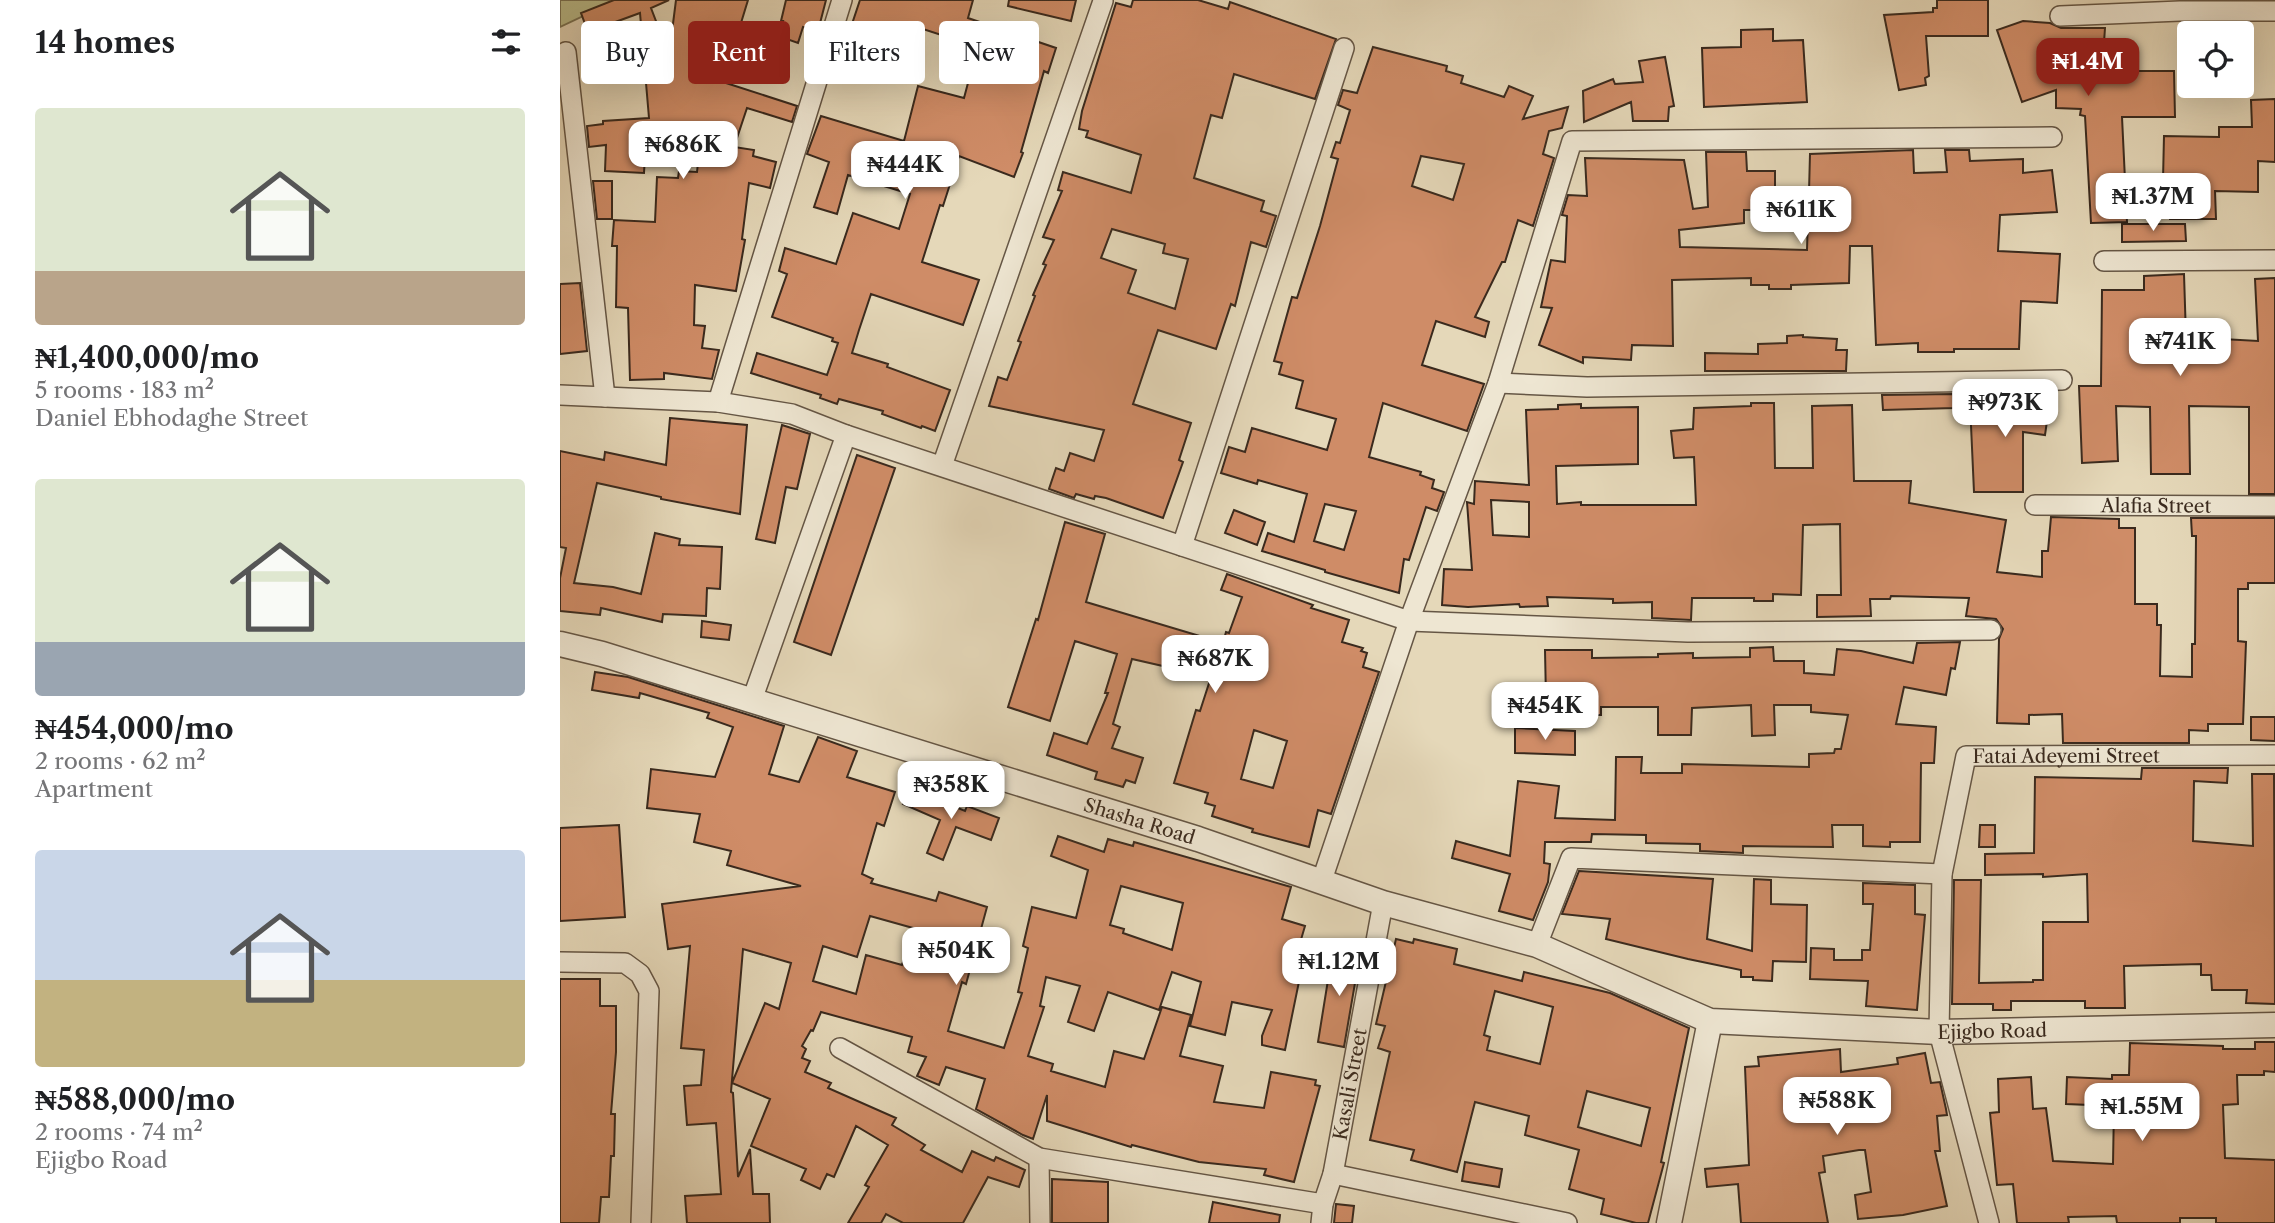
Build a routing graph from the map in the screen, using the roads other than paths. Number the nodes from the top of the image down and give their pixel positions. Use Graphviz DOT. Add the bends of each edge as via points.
graph roads {
  1 [pos="842,0"];
  2 [pos="1103,1"];
  3 [pos="2275,11"];
  4 [pos="2060,16"];
  5 [pos="1344,48"];
  6 [pos="566,52"];
  7 [pos="2052,137"];
  8 [pos="2275,260"];
  9 [pos="2104,261"];
  10 [pos="2062,380"];
  11 [pos="1498,383"];
  12 [pos="560,395"];
  13 [pos="606,397"];
  14 [pos="718,401"];
  15 [pos="846,435"];
  16 [pos="942,467"];
  17 [pos="2035,505"];
  18 [pos="2275,506"];
  19 [pos="1182,546"];
  20 [pos="1409,621"];
  21 [pos="1991,630"];
  22 [pos="560,645"];
  23 [pos="752,700"];
  24 [pos="2275,755"];
  25 [pos="1942,874"];
  26 [pos="1322,880"];
  27 [pos="1383,902"];
  28 [pos="1537,945"];
  29 [pos="560,962"];
  30 [pos="1710,1021"];
  31 [pos="2275,1025"];
  32 [pos="1940,1032"];
  33 [pos="840,1048"];
  34 [pos="1038,1158"];
  35 [pos="1334,1174"];
  36 [pos="1322,1214"];
  37 [pos="641,1223"];
  38 [pos="1040,1223"];
  39 [pos="1567,1223"];
  40 [pos="1669,1223"];
  41 [pos="1989,1223"];
  1 -- 14 [label="street"];
  2 -- 16 [label="street"];
  3 -- 4 [label="street"];
  5 -- 19 [label="street"];
  6 -- 13 [label="street"];
  7 -- 11 [label="street" via="1572,141"];
  8 -- 9 [label="street"];
  10 -- 11 [label="street" via="1587,387"];
  11 -- 20 [label="street"];
  12 -- 13 [label="street"];
  13 -- 14 [label="street"];
  14 -- 15 [label="street" via="792,414"];
  15 -- 16 [label="street"];
  15 -- 23 [label="street"];
  16 -- 19 [label="street"];
  17 -- 18 [label="street, Alafia Street"];
  19 -- 20 [label="street"];
  20 -- 21 [label="street" via="1688,632"];
  20 -- 26 [label="street"];
  22 -- 23 [label="street, Shasha Road"];
  23 -- 26 [label="street, Shasha Road"];
  24 -- 25 [label="street, Fatai Adeyemi Street" via="1966,756"];
  25 -- 28 [label="street" via="1571,858"];
  25 -- 32 [label="street, Fatai Adeyemi Street"];
  26 -- 27 [label="street, Shasha Road"];
  27 -- 28 [label="street, Shasha Road"];
  27 -- 35 [label="street, Kasali Street"];
  28 -- 30 [label="street, Shasha Road"];
  29 -- 37 [label="street" via="625,963 640,974 649,992"];
  30 -- 32 [label="street, Ejigbo Road"];
  30 -- 40 [label="street"];
  31 -- 32 [label="street, Ejigbo Road"];
  32 -- 41 [label="street, Fatai Adeyemi Street"];
  33 -- 34 [label="street"];
  34 -- 36 [label="street"];
  34 -- 38 [label="street"];
  35 -- 36 [label="street, Kasali Street"];
  35 -- 39 [label="street"];
}
